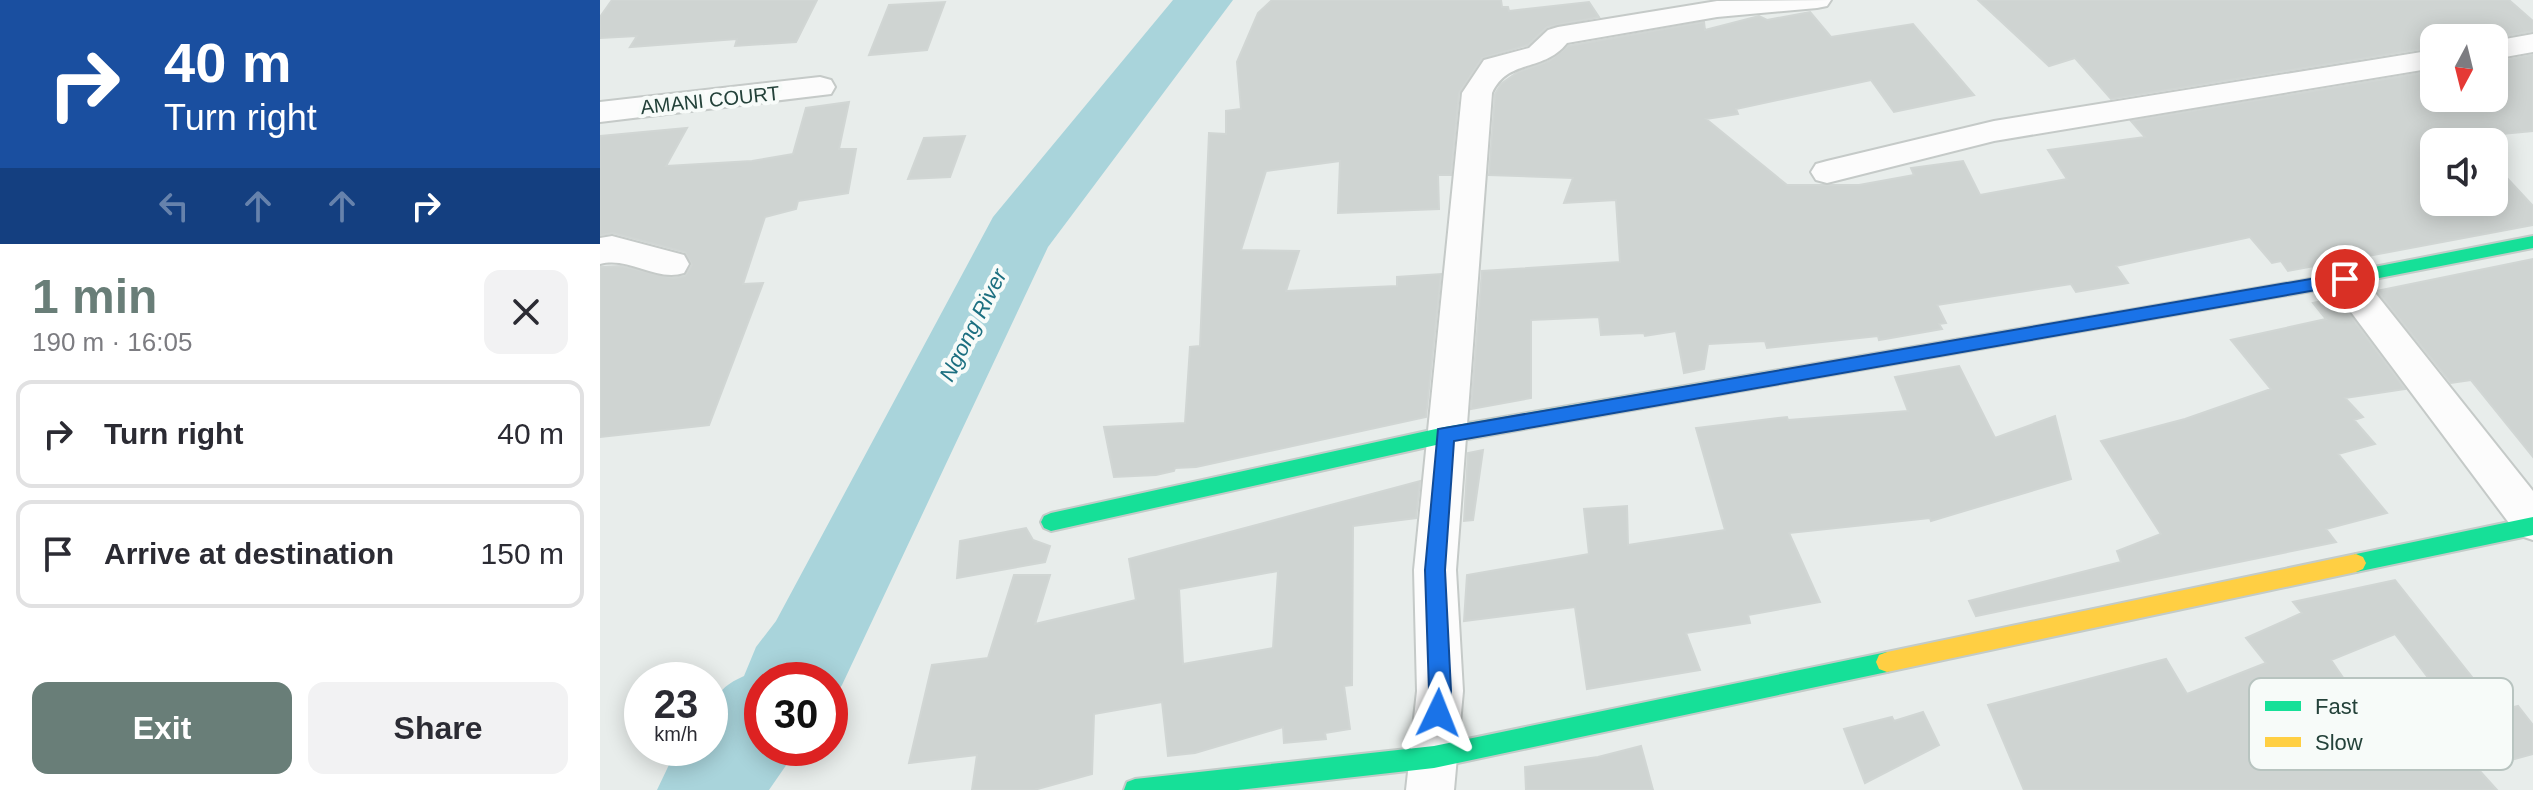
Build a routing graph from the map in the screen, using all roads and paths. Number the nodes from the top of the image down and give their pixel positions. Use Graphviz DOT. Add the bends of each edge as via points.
graph roads {
  1 [pos="1817,0"];
  2 [pos="2533,43"];
  3 [pos="2508,47"];
  4 [pos="2420,61"];
  5 [pos="820,87"];
  6 [pos="600,112"];
  7 [pos="1827,172"];
  8 [pos="2533,242"];
  9 [pos="600,251"];
  10 [pos="672,264"];
  11 [pos="2345,279"];
  12 [pos="1445,435"];
  13 [pos="1051,522"];
  14 [pos="2533,524"];
  15 [pos="1432,773"];
  16 [pos="1135,790"];
  1 -- 12 [label="street" via="1717,9 1558,36 1541,53 1507,60 1485,72 1477,93"];
  2 -- 3 [label="street"];
  4 -- 7 [label="street" via="1994,131"];
  5 -- 6 [label="street, AMANI COURT"];
  8 -- 11 [label="street"];
  9 -- 10 [label="street" via="612,248"];
  11 -- 12 [label="street"];
  11 -- 14 [label="street"];
  12 -- 13 [label="street"];
  12 -- 15 [label="street" via="1435,570 1440,691"];
  14 -- 15 [label="street"];
  15 -- 16 [label="street"];
}
